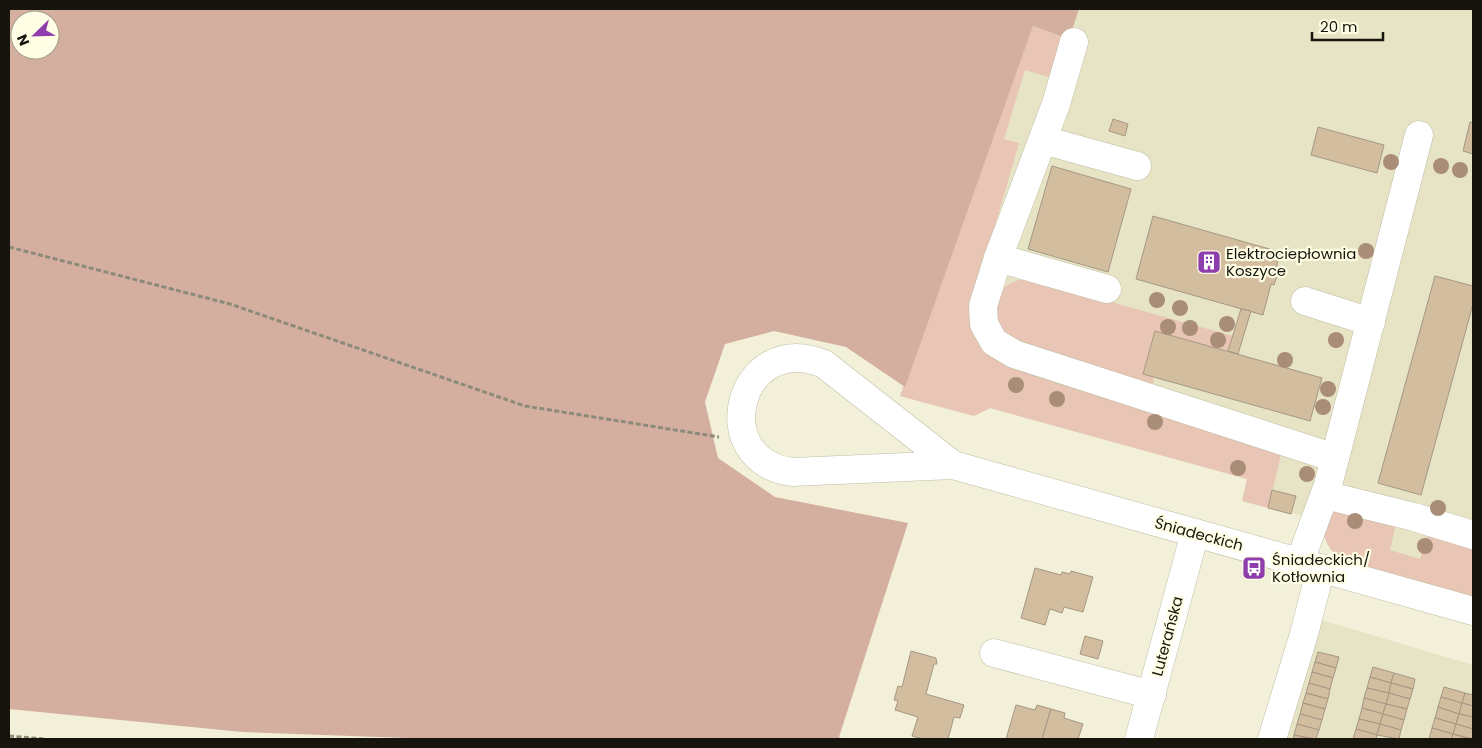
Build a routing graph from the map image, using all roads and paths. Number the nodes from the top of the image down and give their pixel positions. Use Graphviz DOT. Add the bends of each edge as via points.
graph roads {
  1 [pos="1074,42"];
  2 [pos="1419,134"];
  3 [pos="1042,140"];
  4 [pos="1137,166"];
  5 [pos="9,247"];
  6 [pos="998,258"];
  7 [pos="1107,289"];
  8 [pos="1305,301"];
  9 [pos="1371,322"];
  10 [pos="747,441"];
  11 [pos="1335,458"];
  12 [pos="953,465"];
  13 [pos="1325,495"];
  14 [pos="1194,533"];
  15 [pos="1473,535"];
  16 [pos="1311,565"];
  17 [pos="1473,610"];
  18 [pos="994,653"];
  19 [pos="1152,695"];
  20 [pos="9,736"];
  21 [pos="44,739"];
  22 [pos="1139,739"];
  23 [pos="1272,739"];
  1 -- 3 [label="street"];
  2 -- 9 [label="street"];
  3 -- 4 [label="street"];
  3 -- 6 [label="street"];
  5 -- 10 [label="path" via="230,304 526,406"];
  6 -- 7 [label="street"];
  6 -- 11 [label="street" via="983,306 984,324 994,342 1014,354"];
  8 -- 9 [label="street"];
  9 -- 11 [label="street"];
  10 -- 12 [label="street" via="764,461 792,472"];
  10 -- 12 [label="street" via="741,422 741,408 752,381 774,363 806,358 824,364"];
  11 -- 13 [label="street"];
  12 -- 14 [label="street, Śniadeckich"];
  13 -- 15 [label="street"];
  13 -- 16 [label="street"];
  14 -- 16 [label="street, Śniadeckich"];
  14 -- 19 [label="street, Luterańska"];
  16 -- 17 [label="street, Śniadeckich"];
  16 -- 23 [label="street" via="1304,634"];
  18 -- 19 [label="street"];
  19 -- 22 [label="street, Luterańska"];
  20 -- 21 [label="path"];
}
